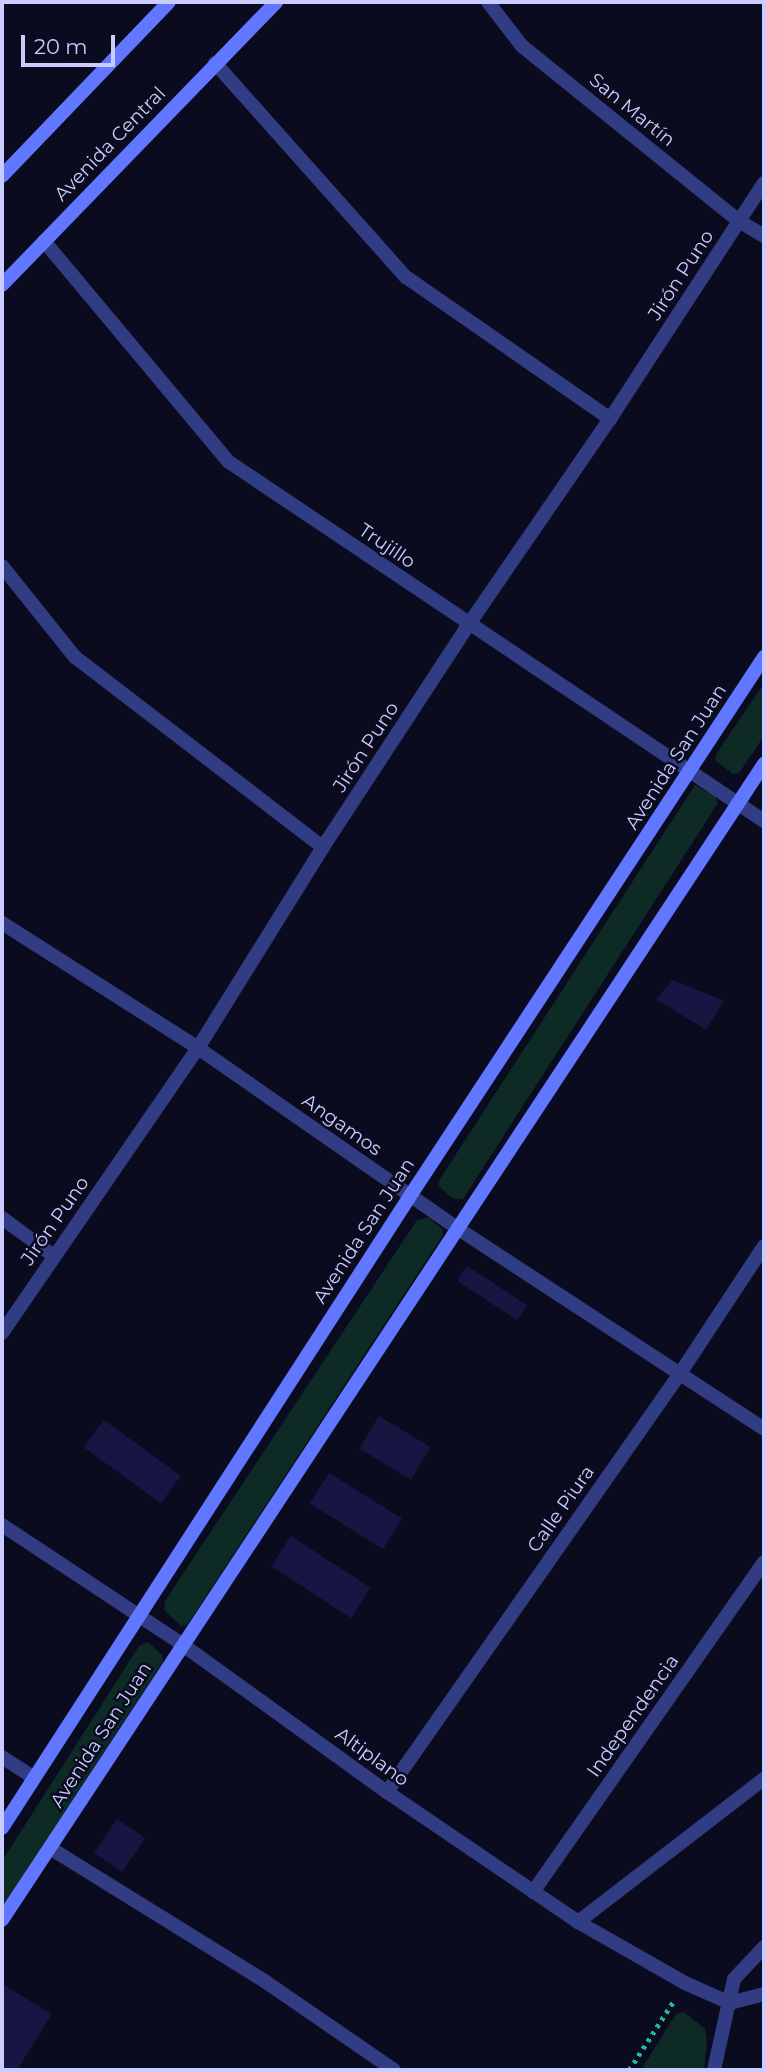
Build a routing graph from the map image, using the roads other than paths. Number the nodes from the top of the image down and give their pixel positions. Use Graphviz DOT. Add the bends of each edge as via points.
graph roads {
  1 [pos="169,2"];
  2 [pos="276,2"];
  3 [pos="488,2"];
  4 [pos="215,63"];
  5 [pos="2,176"];
  6 [pos="764,183"];
  7 [pos="739,221"];
  8 [pos="764,236"];
  9 [pos="44,241"];
  10 [pos="2,285"];
  11 [pos="611,419"];
  12 [pos="2,566"];
  13 [pos="469,624"];
  14 [pos="764,657"];
  15 [pos="764,764"];
  16 [pos="690,770"];
  17 [pos="738,803"];
  18 [pos="764,821"];
  19 [pos="323,847"];
  20 [pos="2,923"];
  21 [pos="198,1048"];
  22 [pos="410,1196"];
  23 [pos="2,1218"];
  24 [pos="457,1228"];
  25 [pos="764,1246"];
  26 [pos="54,1256"];
  27 [pos="2,1333"];
  28 [pos="679,1374"];
  29 [pos="764,1429"];
  30 [pos="2,1525"];
  31 [pos="764,1562"];
  32 [pos="138,1615"];
  33 [pos="183,1645"];
  34 [pos="2,1757"];
  35 [pos="34,1778"];
  36 [pos="764,1779"];
  37 [pos="387,1792"];
  38 [pos="2,1828"];
  39 [pos="50,1848"];
  40 [pos="533,1892"];
  41 [pos="2,1920"];
  42 [pos="578,1922"];
  43 [pos="764,1947"];
  44 [pos="764,1994"];
  45 [pos="730,2003"];
  46 [pos="394,2070"];
  47 [pos="714,2070"];
  1 -- 5 [label="main road"];
  2 -- 4 [label="main road, Avenida Central"];
  3 -- 7 [label="street, San Martín" via="523,46"];
  4 -- 9 [label="main road, Avenida Central"];
  4 -- 11 [label="street" via="405,277"];
  6 -- 7 [label="street, Jirón Puno"];
  7 -- 8 [label="street, San Martín"];
  7 -- 11 [label="street, Jirón Puno"];
  9 -- 10 [label="main road, Avenida Central"];
  9 -- 13 [label="street, Trujillo" via="229,462"];
  11 -- 13 [label="street, Jirón Puno"];
  12 -- 19 [label="street" via="75,657"];
  13 -- 16 [label="street, Trujillo"];
  13 -- 19 [label="street, Jirón Puno"];
  14 -- 16 [label="main road, Avenida San Juan"];
  15 -- 17 [label="main road, Avenida San Juan"];
  16 -- 17 [label="street, Trujillo"];
  16 -- 22 [label="main road, Avenida San Juan"];
  17 -- 18 [label="street, Trujillo"];
  17 -- 24 [label="main road, Avenida San Juan"];
  19 -- 21 [label="street, Jirón Puno"];
  20 -- 21 [label="street, Angamos"];
  21 -- 22 [label="street, Angamos"];
  21 -- 26 [label="street, Jirón Puno"];
  22 -- 24 [label="street, Angamos"];
  22 -- 32 [label="main road, Avenida San Juan"];
  23 -- 26 [label="street"];
  24 -- 28 [label="street, Angamos"];
  24 -- 33 [label="main road, Avenida San Juan"];
  25 -- 28 [label="street, Calle Piura"];
  26 -- 27 [label="street, Jirón Puno"];
  28 -- 29 [label="street, Angamos"];
  28 -- 37 [label="street, Calle Piura"];
  30 -- 32 [label="street, Altiplano"];
  31 -- 40 [label="street, Independencia"];
  32 -- 33 [label="street, Altiplano"];
  32 -- 35 [label="main road, Avenida San Juan"];
  33 -- 37 [label="street, Altiplano"];
  33 -- 39 [label="main road, Avenida San Juan"];
  34 -- 35 [label="street"];
  35 -- 38 [label="main road, Avenida San Juan"];
  36 -- 42 [label="street"];
  37 -- 40 [label="street, Altiplano"];
  39 -- 41 [label="main road, Avenida San Juan"];
  39 -- 46 [label="street" via="263,1980"];
  40 -- 42 [label="street, Altiplano"];
  42 -- 45 [label="street, Altiplano" via="685,1983"];
  43 -- 45 [label="street" via="734,1979"];
  44 -- 45 [label="street"];
  45 -- 47 [label="street"];
}
